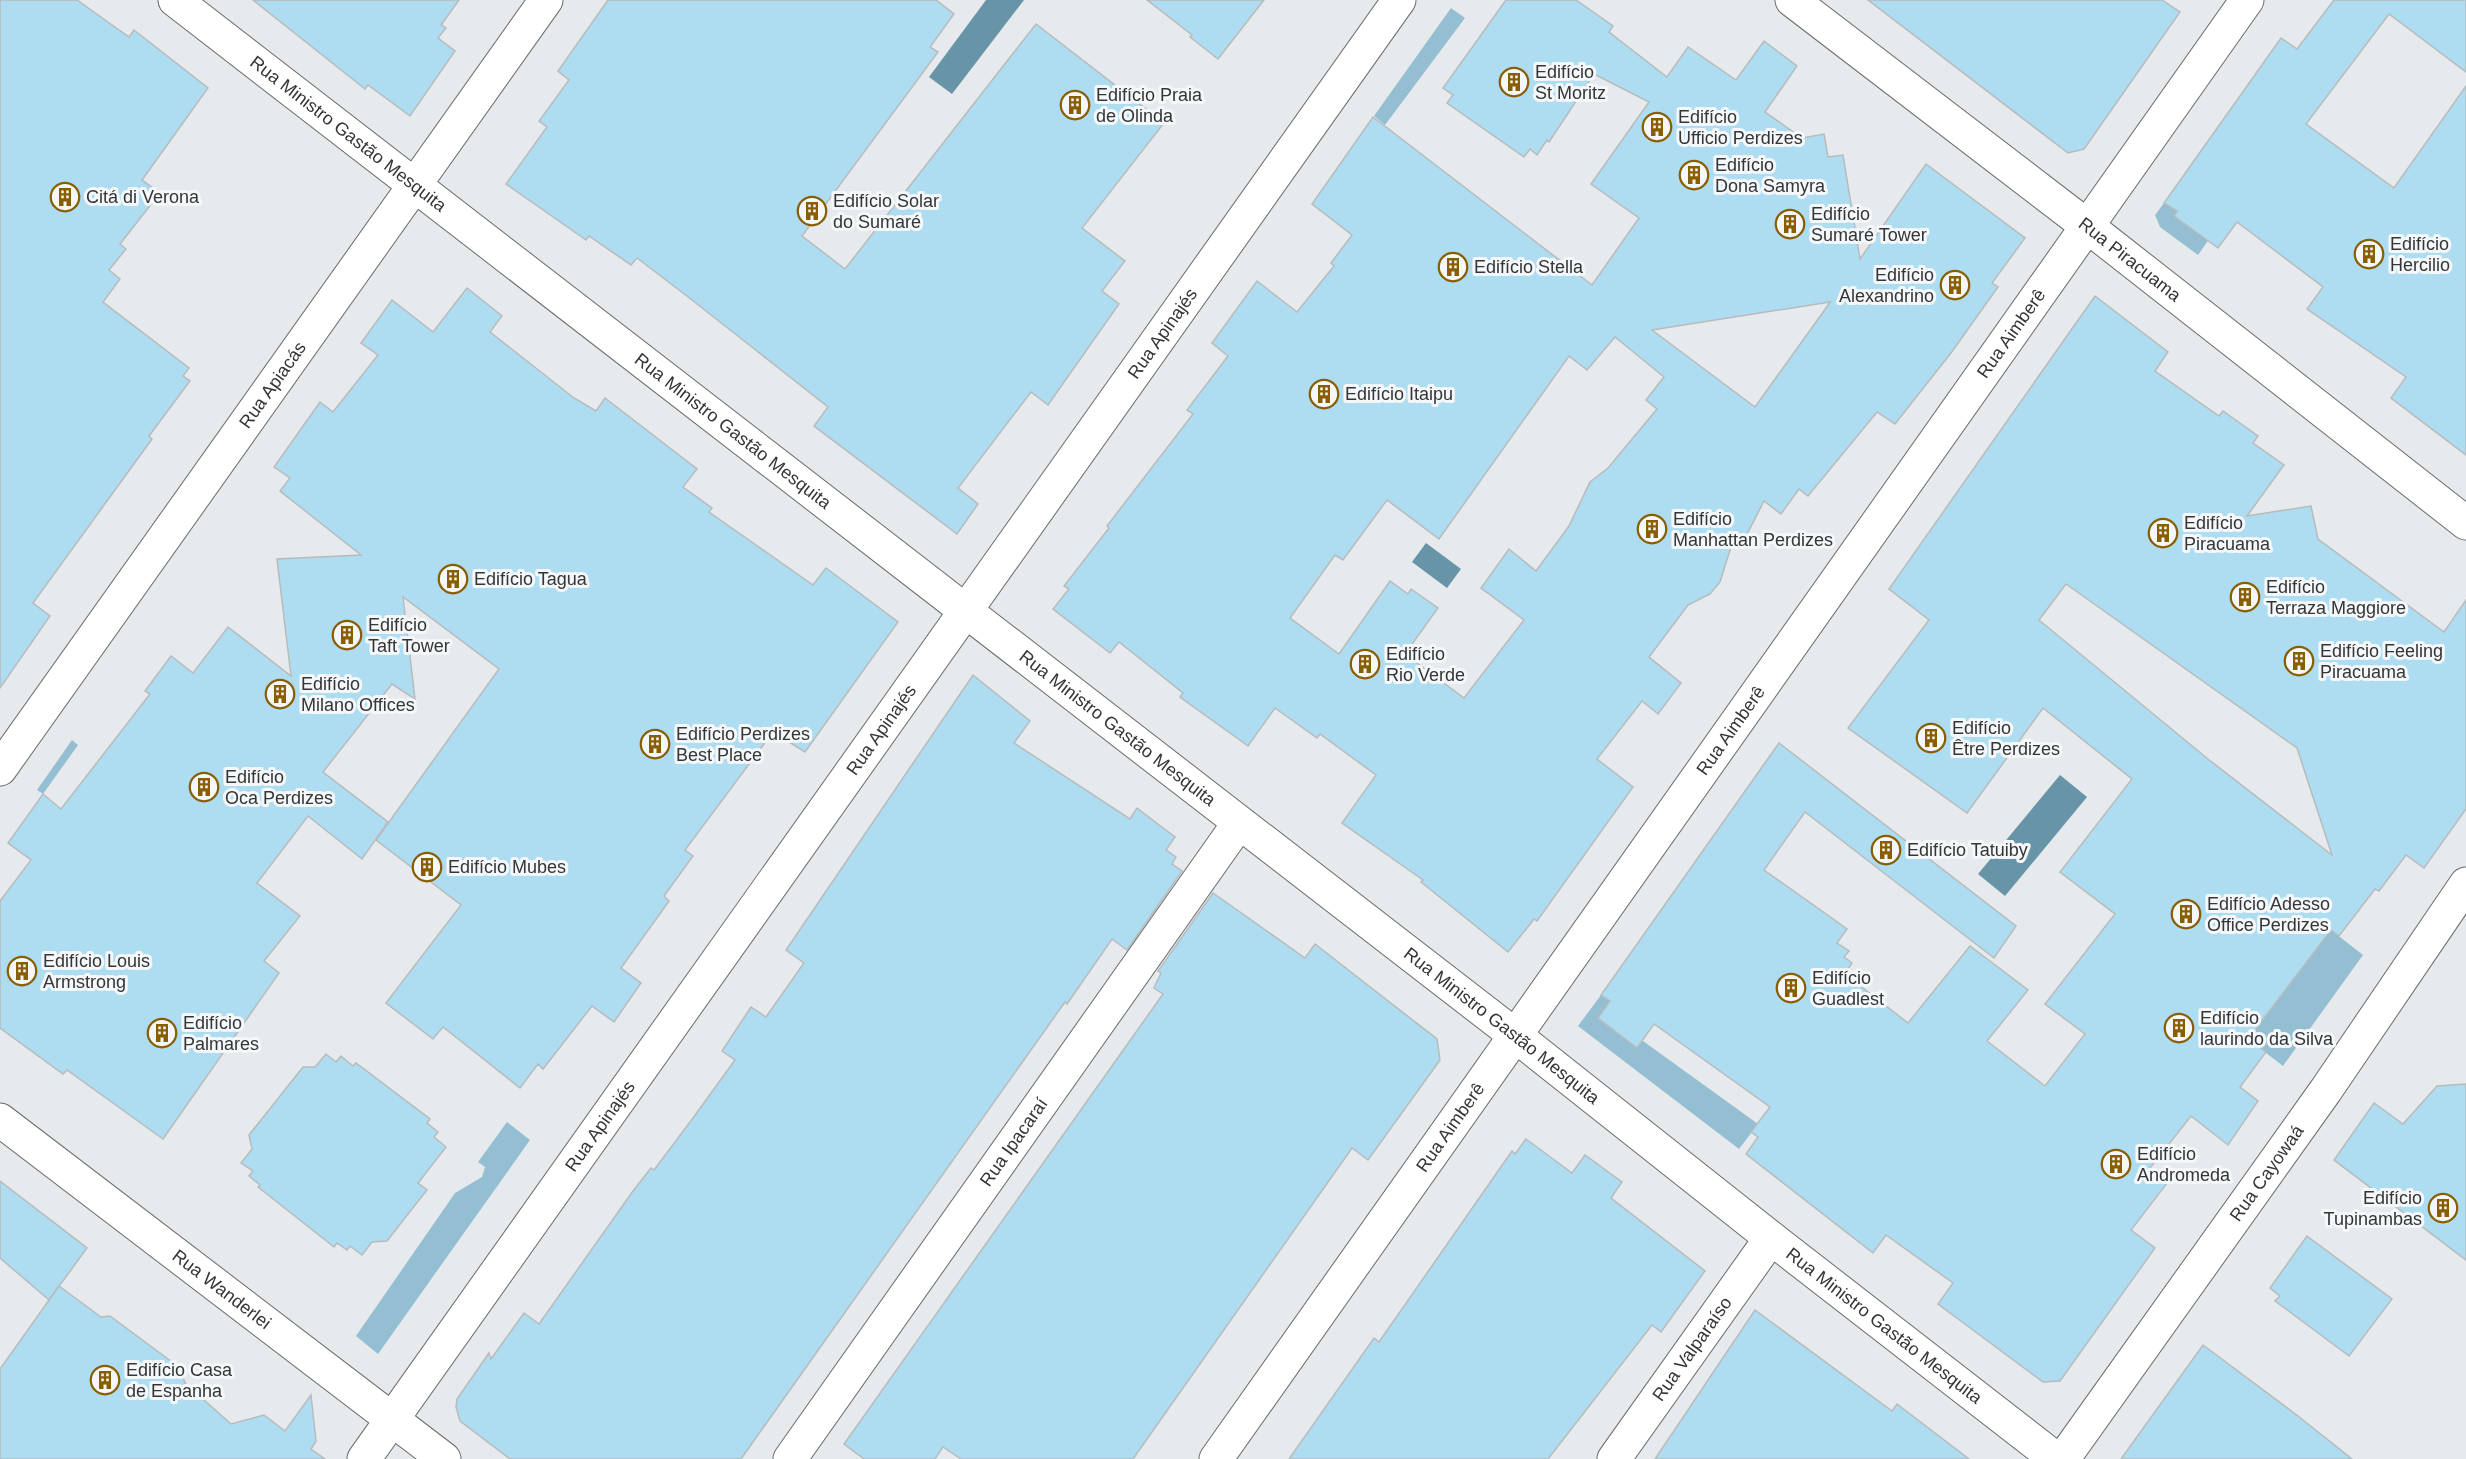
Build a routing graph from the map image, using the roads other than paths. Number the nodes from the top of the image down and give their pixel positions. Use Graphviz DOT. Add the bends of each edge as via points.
graph roads {
  1 [pos="175,0"];
  2 [pos="546,0"];
  3 [pos="1399,0"];
  4 [pos="1792,0"];
  5 [pos="2247,0"];
  6 [pos="416,186"];
  7 [pos="2087,226"];
  8 [pos="2466,523"];
  9 [pos="965,611"];
  10 [pos="0,769"];
  11 [pos="1239,823"];
  12 [pos="2466,884"];
  13 [pos="1516,1035"];
  14 [pos="0,1120"];
  15 [pos="1771,1238"];
  16 [pos="392,1419"];
  17 [pos="364,1459"];
  18 [pos="444,1459"];
  19 [pos="790,1459"];
  20 [pos="1216,1459"];
  21 [pos="1614,1459"];
  22 [pos="2056,1459"];
  23 [pos="2063,1459"];
  1 -- 6 [label="street, Rua Ministro Gastão Mesquita"];
  2 -- 6 [label="street, Rua Apiacás"];
  3 -- 9 [label="street, Rua Apinajés"];
  4 -- 7 [label="street, Rua Piracuama"];
  5 -- 7 [label="street, Rua Aimberê"];
  6 -- 9 [label="street, Rua Ministro Gastão Mesquita"];
  6 -- 10 [label="street, Rua Apiacás"];
  7 -- 8 [label="street, Rua Piracuama"];
  7 -- 13 [label="street, Rua Aimberê"];
  9 -- 11 [label="street, Rua Ministro Gastão Mesquita"];
  9 -- 16 [label="street, Rua Apinajés"];
  11 -- 13 [label="street, Rua Ministro Gastão Mesquita"];
  11 -- 19 [label="street, Rua Ipacaraí"];
  12 -- 23 [label="street, Rua Cayowaá" via="2326,1090"];
  13 -- 15 [label="street, Rua Ministro Gastão Mesquita"];
  13 -- 20 [label="street, Rua Aimberê"];
  14 -- 16 [label="street, Rua Wanderlei"];
  15 -- 21 [label="street, Rua Valparaíso"];
  15 -- 22 [label="street, Rua Ministro Gastão Mesquita"];
  16 -- 17 [label="street, Rua Apinajés"];
  16 -- 18 [label="street, Rua Wanderlei"];
}
